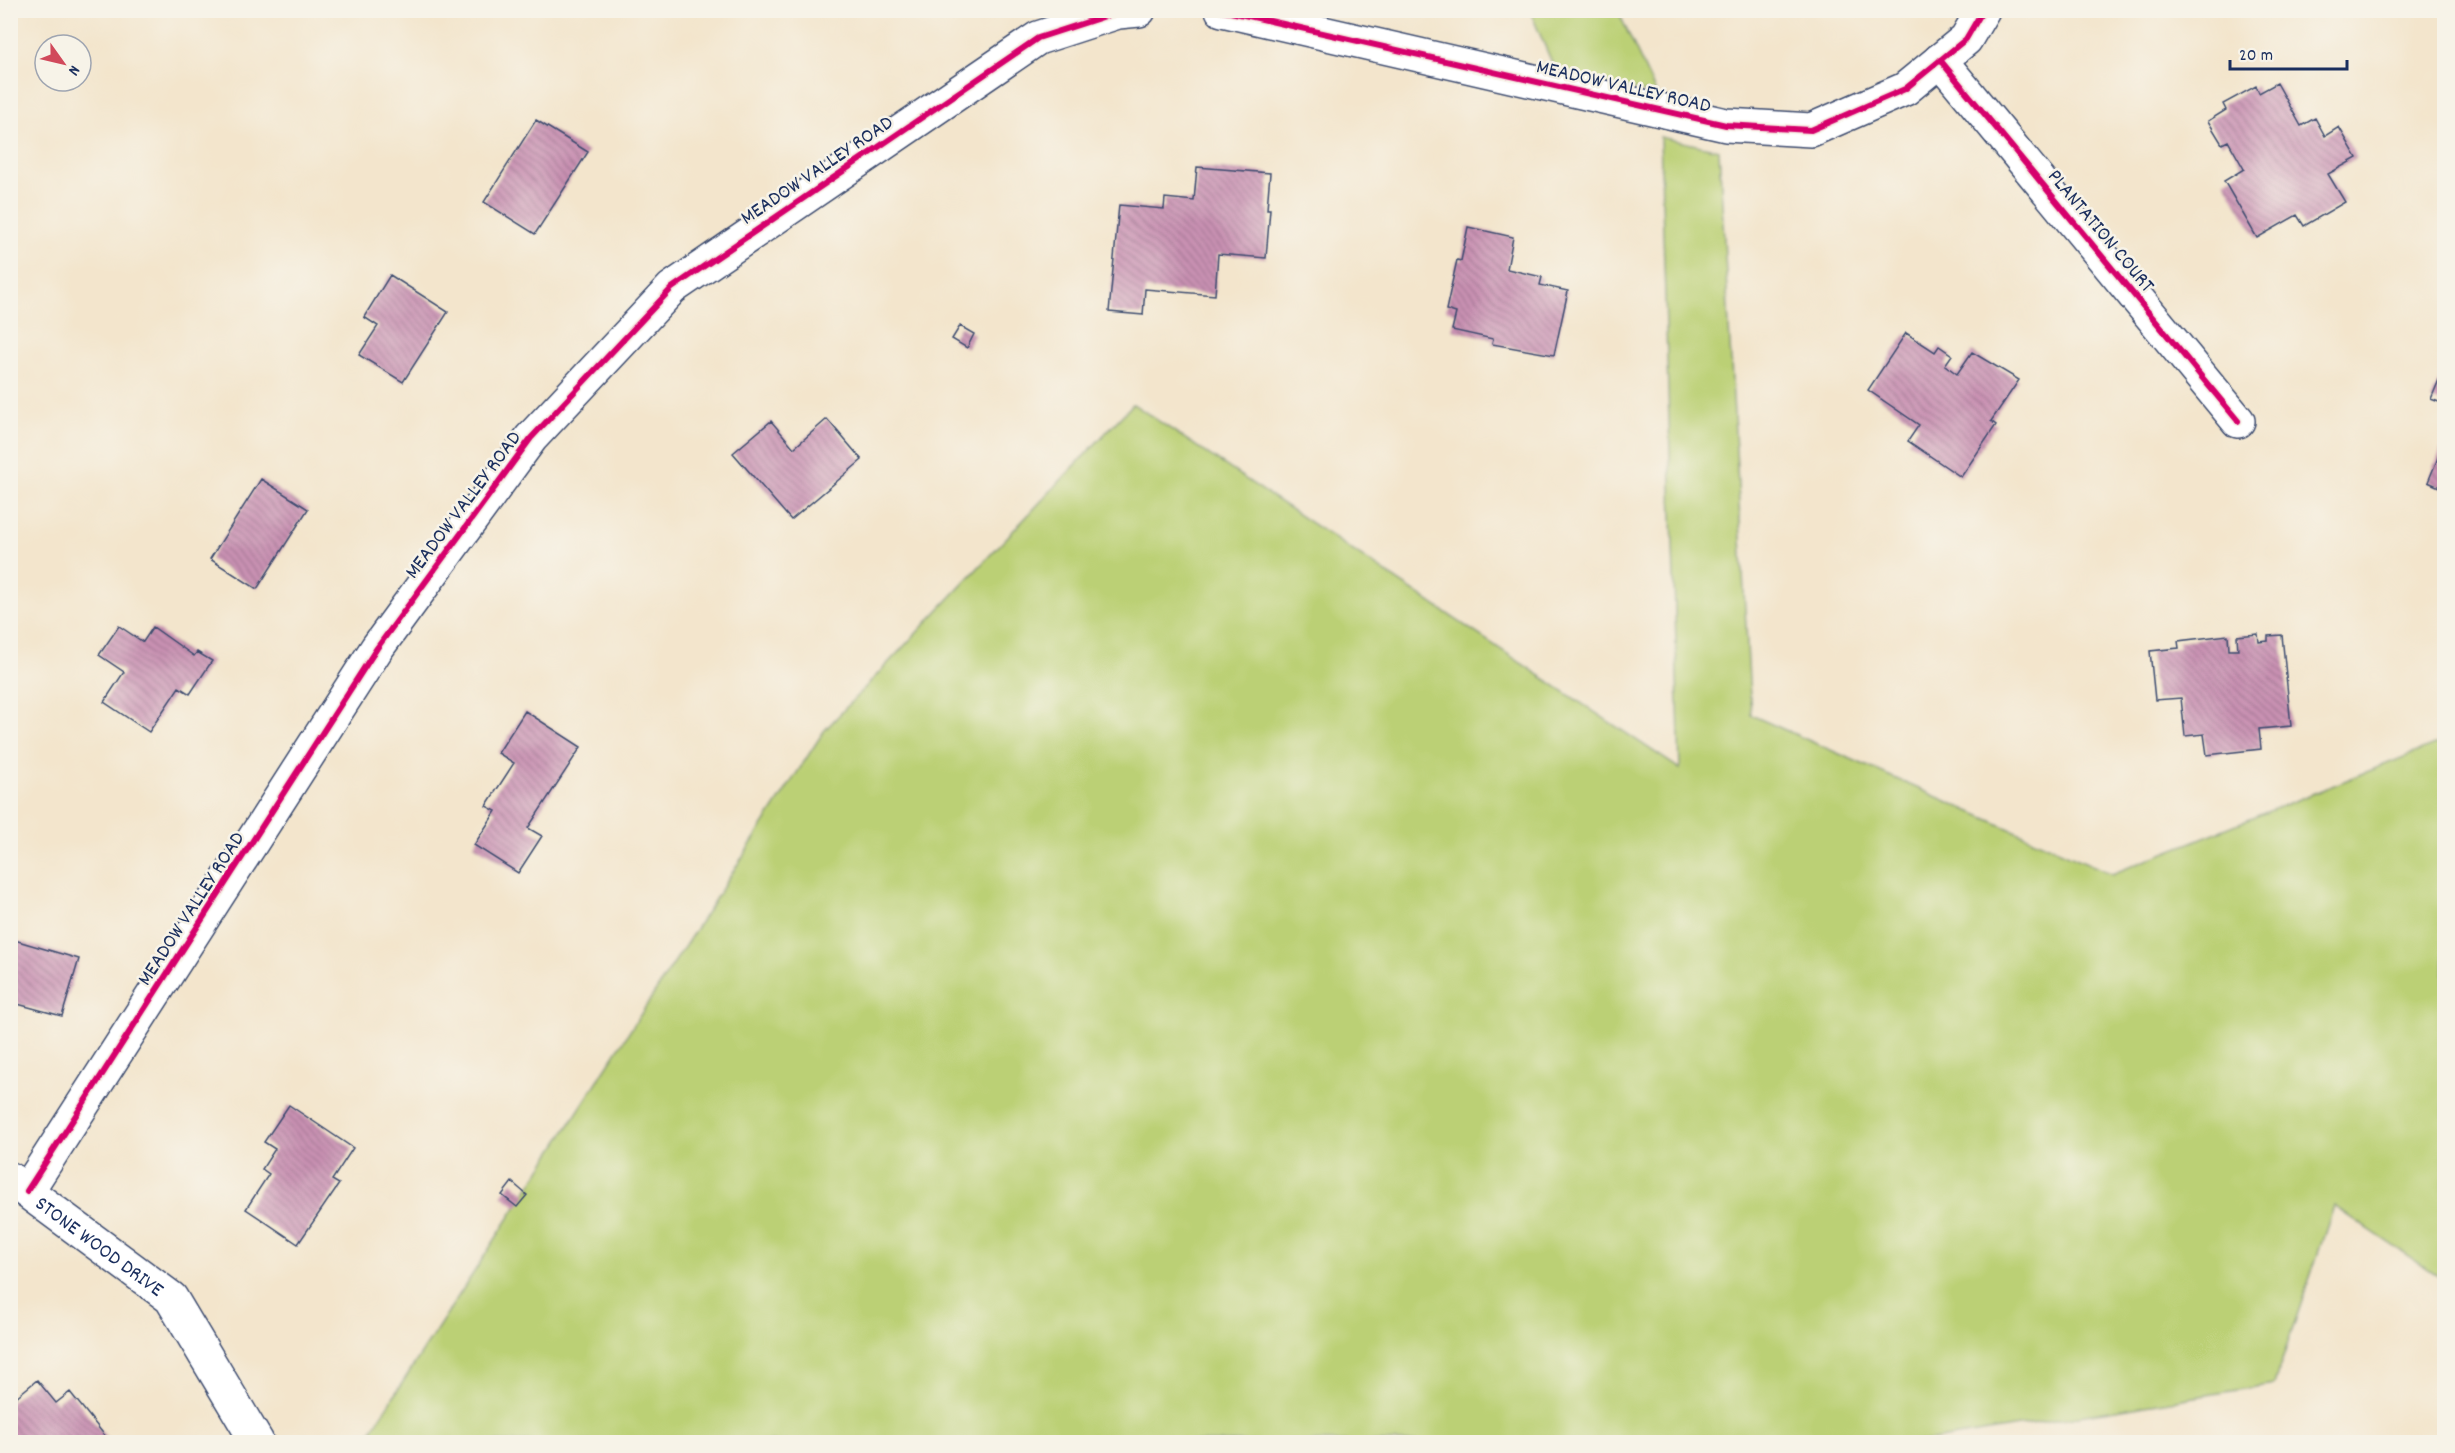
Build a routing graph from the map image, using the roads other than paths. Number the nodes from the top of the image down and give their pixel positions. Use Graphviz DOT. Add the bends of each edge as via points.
graph roads {
  1 [pos="1139,10"];
  2 [pos="1222,10"];
  3 [pos="1983,10"];
  4 [pos="1940,60"];
  5 [pos="2238,421"];
  6 [pos="19,1185"];
  7 [pos="257,1443"];
  1 -- 6 [label="street, MEADOW VALLEY ROAD" via="1118,12 1038,38 664,296 531,438 377,648"];
  2 -- 4 [label="street, MEADOW VALLEY ROAD" via="1726,125 1811,130 1905,89"];
  3 -- 4 [label="street, MEADOW VALLEY ROAD" via="1966,39"];
  4 -- 5 [label="street, PLANTATION COURT"];
  6 -- 7 [label="street, STONE WOOD DRIVE" via="171,1298"];
}
